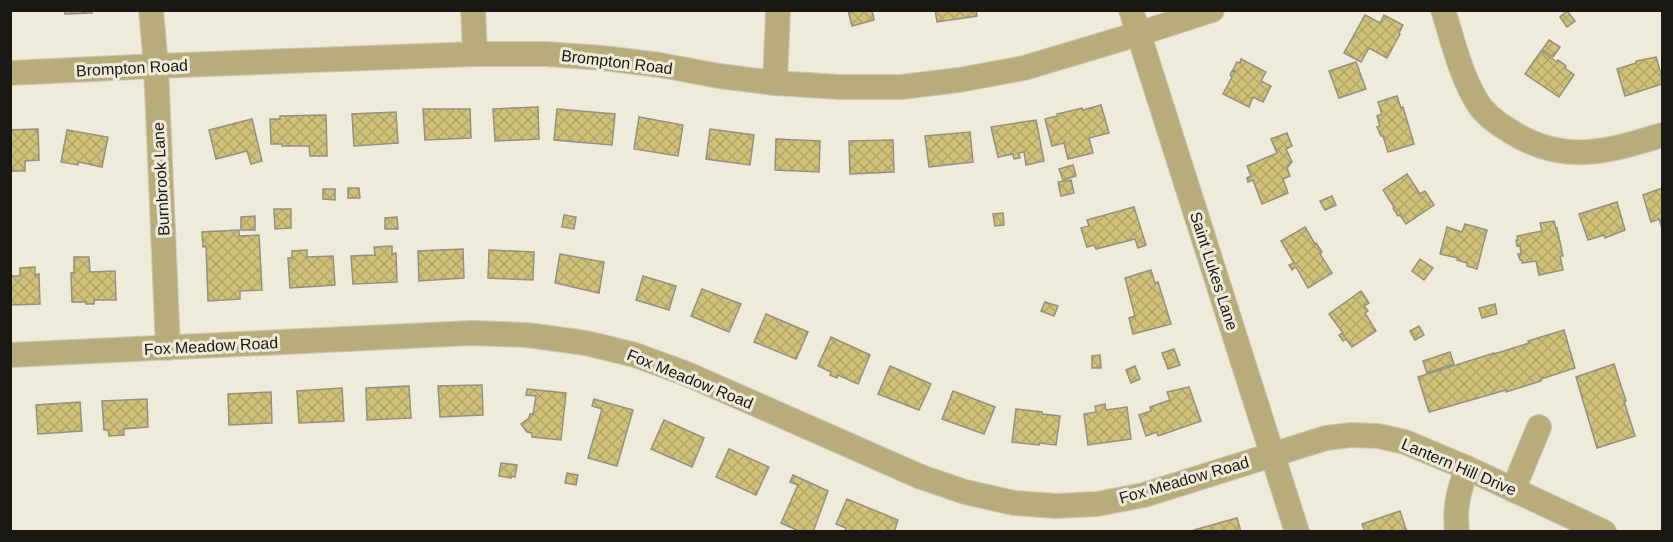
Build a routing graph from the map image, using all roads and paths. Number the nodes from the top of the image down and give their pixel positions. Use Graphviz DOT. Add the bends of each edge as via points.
graph roads {
  1 [pos="152,10"];
  2 [pos="473,10"];
  3 [pos="778,10"];
  4 [pos="1131,10"];
  5 [pos="1212,10"];
  6 [pos="1443,10"];
  7 [pos="1138,34"];
  8 [pos="475,54"];
  9 [pos="156,66"];
  10 [pos="10,74"];
  11 [pos="776,83"];
  12 [pos="1662,135"];
  13 [pos="168,348"];
  14 [pos="10,355"];
  15 [pos="1539,427"];
  16 [pos="1272,454"];
  17 [pos="1467,468"];
  18 [pos="1513,490"];
  19 [pos="1593,529"];
  20 [pos="1298,531"];
  21 [pos="1457,531"];
  1 -- 9 [label="street, Burnbrook Lane"];
  2 -- 8 [label="street"];
  3 -- 11 [label="street"];
  4 -- 7 [label="street, Saint Lukes Lane"];
  5 -- 7 [label="street, Brompton Road"];
  6 -- 12 [label="street" via="1463,74 1478,103 1498,124 1519,137 1566,153 1590,153"];
  7 -- 11 [label="street, Brompton Road" via="1024,68 959,80 901,87"];
  7 -- 16 [label="street, Saint Lukes Lane"];
  8 -- 9 [label="street, Brompton Road"];
  8 -- 11 [label="street, Brompton Road" via="603,58"];
  9 -- 10 [label="street, Brompton Road"];
  9 -- 13 [label="street, Burnbrook Lane"];
  13 -- 14 [label="street, Fox Meadow Road"];
  13 -- 16 [label="street, Fox Meadow Road" via="472,333 586,343 687,374 921,477 1014,503 1097,504 1144,495"];
  15 -- 18 [label="street"];
  16 -- 17 [label="street, Lantern Hill Drive" via="1326,438 1378,436 1405,442"];
  16 -- 20 [label="street, Saint Lukes Lane"];
  17 -- 18 [label="street, Lantern Hill Drive"];
  17 -- 21 [label="street" via="1458,494"];
  18 -- 19 [label="street, Lantern Hill Drive"];
}
